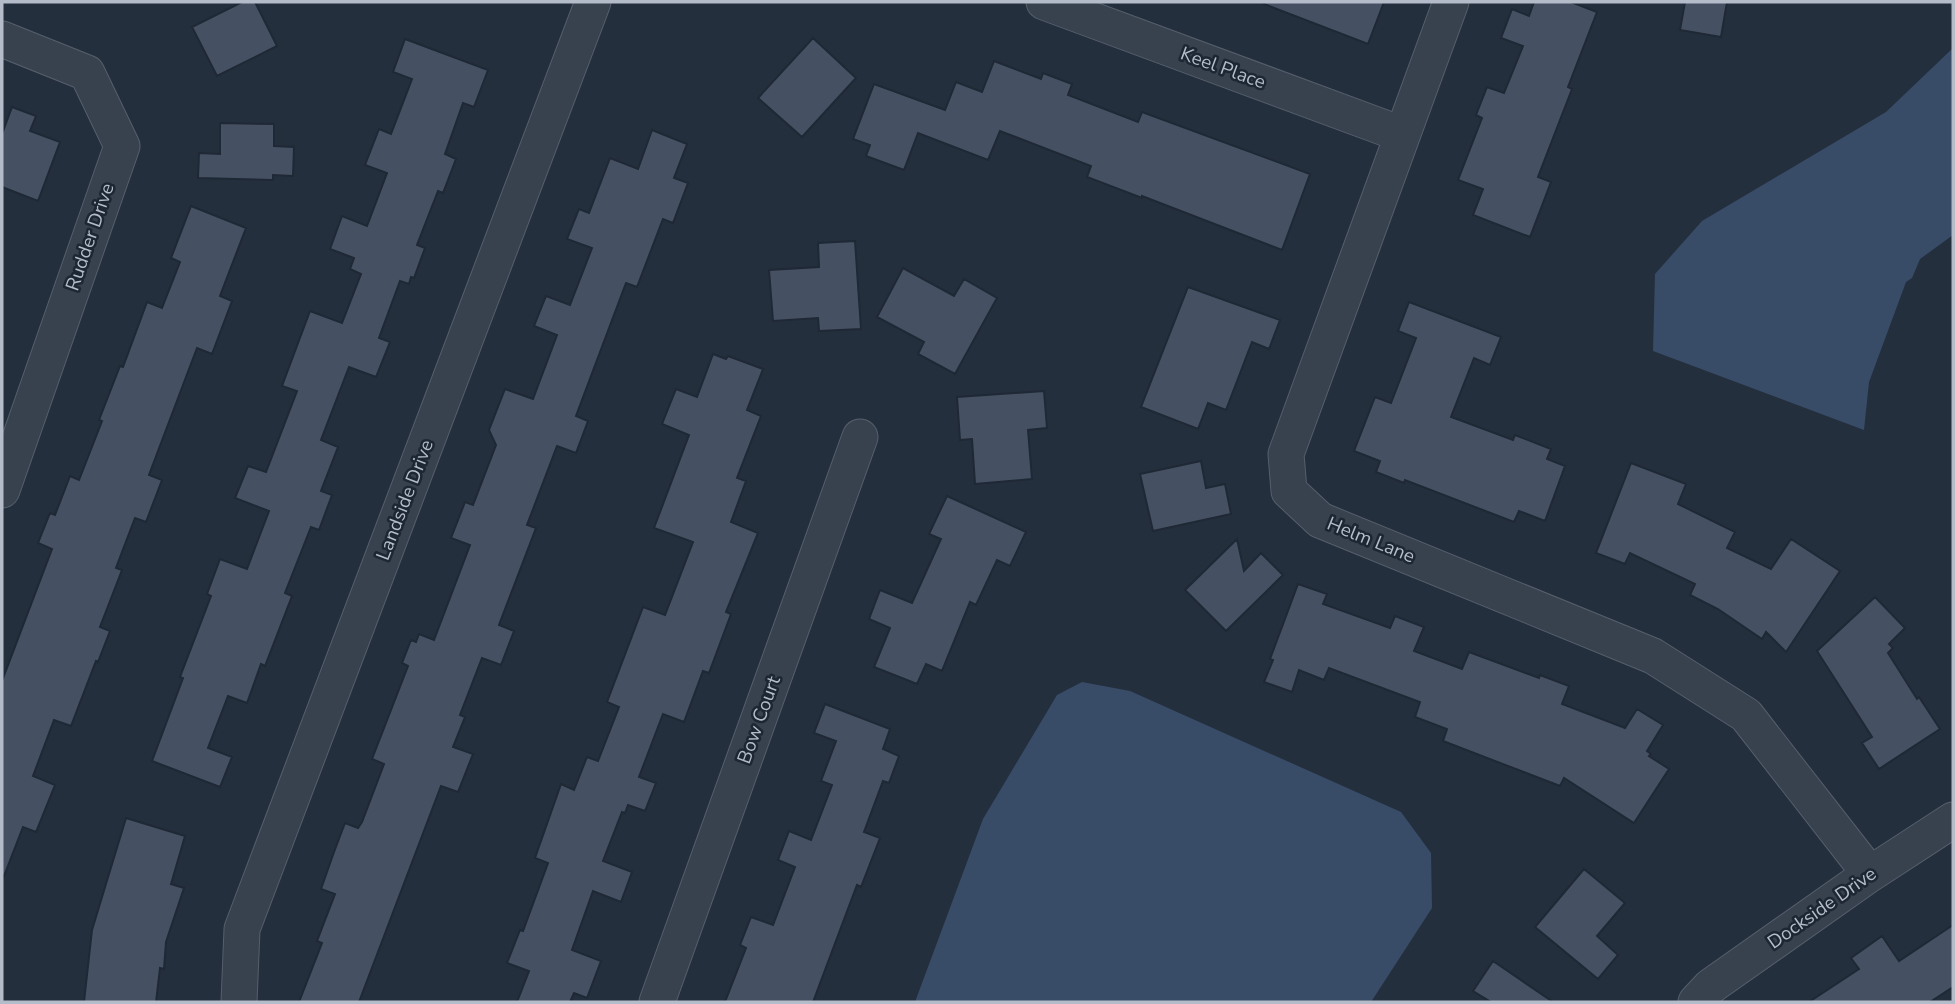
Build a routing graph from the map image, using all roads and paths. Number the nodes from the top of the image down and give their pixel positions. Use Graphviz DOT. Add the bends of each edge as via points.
graph roads {
  1 [pos="593,2"];
  2 [pos="1044,2"];
  3 [pos="1451,2"];
  4 [pos="2,39"];
  5 [pos="1401,134"];
  6 [pos="860,437"];
  7 [pos="4,475"];
  8 [pos="1953,820"];
  9 [pos="1870,874"];
  10 [pos="239,1002"];
  11 [pos="657,1002"];
  12 [pos="1696,1002"];
  1 -- 10 [label="street, Landside Drive" via="242,929"];
  2 -- 5 [label="street, Keel Place"];
  3 -- 5 [label="street, Helm Lane"];
  4 -- 7 [label="street, Rudder Drive" via="87,74 122,146"];
  5 -- 9 [label="street, Helm Lane" via="1286,454 1289,491 1320,520 1653,656 1746,715"];
  6 -- 11 [label="street, Bow Court"];
  8 -- 9 [label="street, Dockside Drive"];
  9 -- 12 [label="street, Dockside Drive" via="1711,986"];
}
